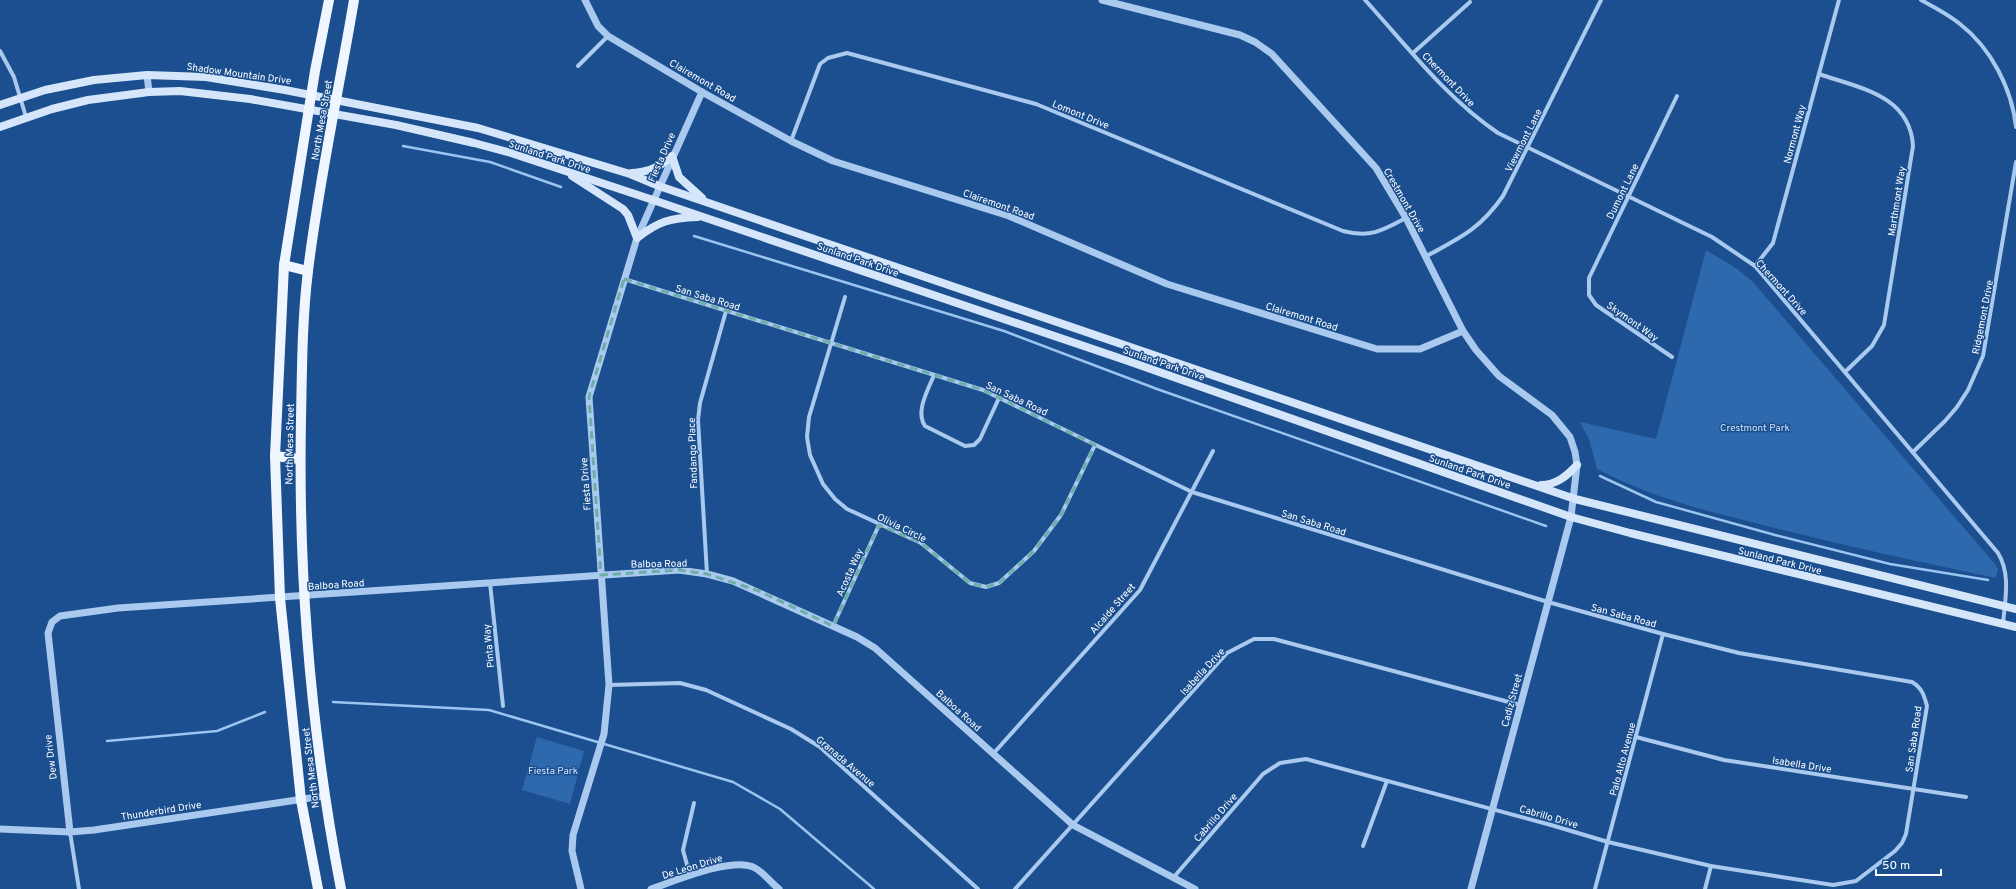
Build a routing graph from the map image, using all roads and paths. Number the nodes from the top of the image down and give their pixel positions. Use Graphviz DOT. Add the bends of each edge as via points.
graph roads {
  1 [pos="329,0"];
  2 [pos="354,0"];
  3 [pos="585,0"];
  4 [pos="1102,0"];
  5 [pos="1365,0"];
  6 [pos="1601,0"];
  7 [pos="1839,0"];
  8 [pos="1921,0"];
  9 [pos="1470,2"];
  10 [pos="608,36"];
  11 [pos="0,52"];
  12 [pos="1413,53"];
  13 [pos="578,66"];
  14 [pos="1819,74"];
  15 [pos="147,75"];
  16 [pos="149,92"];
  17 [pos="702,92"];
  18 [pos="311,95"];
  19 [pos="1678,96"];
  20 [pos="21,98"];
  21 [pos="336,100"];
  22 [pos="0,105"];
  23 [pos="309,110"];
  24 [pos="333,114"];
  25 [pos="26,117"];
  26 [pos="0,127"];
  27 [pos="2016,127"];
  28 [pos="478,128"];
  29 [pos="792,141"];
  30 [pos="474,143"];
  31 [pos="1528,148"];
  32 [pos="672,156"];
  33 [pos="2016,162"];
  34 [pos="564,170"];
  35 [pos="630,174"];
  36 [pos="659,186"];
  37 [pos="1628,197"];
  38 [pos="653,200"];
  39 [pos="704,201"];
  40 [pos="702,216"];
  41 [pos="1406,218"];
  42 [pos="636,238"];
  43 [pos="1425,257"];
  44 [pos="284,265"];
  45 [pos="1754,266"];
  46 [pos="308,271"];
  47 [pos="624,279"];
  48 [pos="1588,295"];
  49 [pos="845,297"];
  50 [pos="726,311"];
  51 [pos="1463,331"];
  52 [pos="830,343"];
  53 [pos="1672,357"];
  54 [pos="1845,372"];
  55 [pos="934,375"];
  56 [pos="999,398"];
  57 [pos="1095,445"];
  58 [pos="1213,451"];
  59 [pos="1913,452"];
  60 [pos="275,456"];
  61 [pos="300,459"];
  62 [pos="1577,466"];
  63 [pos="1536,485"];
  64 [pos="1192,492"];
  65 [pos="1575,499"];
  66 [pos="1571,517"];
  67 [pos="879,525"];
  68 [pos="707,574"];
  69 [pos="601,575"];
  70 [pos="490,583"];
  71 [pos="303,597"];
  72 [pos="280,598"];
  73 [pos="1548,602"];
  74 [pos="2005,607"];
  75 [pos="2016,609"];
  76 [pos="52,622"];
  77 [pos="2003,624"];
  78 [pos="833,626"];
  79 [pos="2016,627"];
  80 [pos="1663,634"];
  81 [pos="609,685"];
  82 [pos="1520,705"];
  83 [pos="503,706"];
  84 [pos="1636,737"];
  85 [pos="993,754"];
  86 [pos="1387,781"];
  87 [pos="1914,789"];
  88 [pos="324,796"];
  89 [pos="1966,797"];
  90 [pos="301,800"];
  91 [pos="694,803"];
  92 [pos="1492,809"];
  93 [pos="1073,825"];
  94 [pos="0,829"];
  95 [pos="70,832"];
  96 [pos="1608,842"];
  97 [pos="1363,846"];
  98 [pos="1711,866"];
  99 [pos="690,876"];
  100 [pos="1172,878"];
  101 [pos="79,889"];
  102 [pos="318,889"];
  103 [pos="341,889"];
  104 [pos="580,889"];
  105 [pos="651,889"];
  106 [pos="779,889"];
  107 [pos="978,889"];
  108 [pos="1016,889"];
  109 [pos="1195,889"];
  110 [pos="1471,889"];
  111 [pos="1595,889"];
  112 [pos="1704,889"];
  1 -- 18 [label="main road, North Mesa Street"];
  2 -- 21 [label="main road, North Mesa Street"];
  3 -- 10 [label="street, Clairemont Road" via="598,26"];
  4 -- 41 [label="street, Crestmont Drive" via="1240,35 1272,54 1376,168"];
  5 -- 12 [label="street, Chermont Drive"];
  6 -- 31 [label="street, Viewmont Lane"];
  7 -- 14 [label="street, Normont Way"];
  8 -- 27 [label="street" via="1961,24 1987,52 2005,87"];
  9 -- 12 [label="street"];
  10 -- 13 [label="street"];
  10 -- 17 [label="street, Clairemont Road"];
  11 -- 20 [label="street" via="14,77"];
  12 -- 31 [label="street, Chermont Drive" via="1462,106 1498,133"];
  14 -- 45 [label="street, Normont Way" via="1772,243"];
  14 -- 54 [label="street, Marthmont Way" via="1881,96 1905,117 1913,135 1884,325 1872,346"];
  15 -- 16 [label="street"];
  15 -- 18 [label="main road, Shadow Mountain Drive" via="206,77"];
  15 -- 20 [label="main road, Shadow Mountain Drive" via="88,81"];
  16 -- 23 [label="main road" via="215,94"];
  16 -- 25 [label="main road" via="88,100"];
  17 -- 29 [label="street, Clairemont Road"];
  17 -- 32 [label="street, Fiesta Drive"];
  18 -- 21 [label="main road, Sunland Park Drive"];
  18 -- 23 [label="main road, North Mesa Street"];
  19 -- 37 [label="street, Dumont Lane"];
  20 -- 22 [label="main road, Shadow Mountain Drive"];
  20 -- 25 [label="street"];
  21 -- 24 [label="main road, North Mesa Street"];
  21 -- 28 [label="main road, Sunland Park Drive"];
  23 -- 24 [label="main road, Sunland Park Drive"];
  23 -- 44 [label="main road, North Mesa Street"];
  24 -- 30 [label="main road, Sunland Park Drive"];
  24 -- 46 [label="main road, North Mesa Street"];
  25 -- 26 [label="main road"];
  28 -- 30 [label="main road"];
  28 -- 35 [label="main road, Sunland Park Drive"];
  29 -- 41 [label="street, Lomont Drive" via="820,64 828,58 847,53 1042,107 1343,231 1367,235 1381,232"];
  29 -- 51 [label="street, Clairemont Road" via="833,161 1010,216 1167,284 1377,349 1420,349"];
  30 -- 34 [label="main road, Sunland Park Drive"];
  31 -- 37 [label="street, Chermont Drive"];
  31 -- 43 [label="street, Viewmont Lane" via="1503,196 1491,213 1470,232"];
  32 -- 35 [label="main road" via="654,169"];
  32 -- 36 [label="street, Fiesta Drive"];
  32 -- 39 [label="main road" via="681,179"];
  33 -- 59 [label="street, Ridgemont Drive" via="1983,356 1968,390 1957,407"];
  34 -- 38 [label="main road, Sunland Park Drive"];
  34 -- 42 [label="main road" via="624,209"];
  35 -- 36 [label="main road, Sunland Park Drive"];
  36 -- 38 [label="street, Fiesta Drive"];
  36 -- 39 [label="main road, Sunland Park Drive"];
  37 -- 45 [label="street, Chermont Drive" via="1712,237"];
  37 -- 48 [label="street, Dumont Lane" via="1589,278"];
  38 -- 40 [label="main road, Sunland Park Drive"];
  38 -- 42 [label="street, Fiesta Drive"];
  39 -- 63 [label="main road, Sunland Park Drive"];
  40 -- 42 [label="main road" via="662,221"];
  40 -- 66 [label="main road, Sunland Park Drive" via="1128,361"];
  41 -- 43 [label="street, Crestmont Drive"];
  42 -- 47 [label="street, Fiesta Drive"];
  43 -- 51 [label="street, Crestmont Drive"];
  44 -- 46 [label="main road"];
  44 -- 60 [label="main road, North Mesa Street"];
  45 -- 54 [label="street, Chermont Drive"];
  46 -- 61 [label="main road, North Mesa Street" via="302,337"];
  47 -- 50 [label="street, San Saba Road"];
  47 -- 69 [label="street, Fiesta Drive" via="589,397"];
  48 -- 53 [label="street, Skymont Way" via="1606,313"];
  49 -- 52 [label="street, Olivia Circle"];
  50 -- 52 [label="street, San Saba Road"];
  50 -- 68 [label="street, Fandango Place" via="700,403 698,420"];
  51 -- 62 [label="street, Crestmont Drive" via="1499,376 1552,415 1563,427 1573,444"];
  52 -- 55 [label="street, San Saba Road"];
  52 -- 67 [label="street, Olivia Circle" via="809,417 807,437 810,455 823,484 836,499 847,509"];
  54 -- 59 [label="street, Chermont Drive"];
  55 -- 56 [label="street, San Saba Road" via="983,390"];
  55 -- 56 [label="street" via="920,413 920,420 925,426 965,446 974,445 980,439"];
  56 -- 57 [label="street, San Saba Road"];
  57 -- 64 [label="street, San Saba Road"];
  57 -- 67 [label="street, Olivia Circle" via="1062,515 1034,550 999,583 986,587 970,583 921,543"];
  58 -- 64 [label="street, Alcalde Street"];
  59 -- 74 [label="street, Chermont Drive" via="2003,560 2006,573"];
  60 -- 61 [label="main road"];
  60 -- 72 [label="main road, North Mesa Street"];
  61 -- 71 [label="main road, North Mesa Street"];
  62 -- 63 [label="main road" via="1568,476 1558,481"];
  62 -- 65 [label="street, Crestmont Drive"];
  63 -- 65 [label="main road, Sunland Park Drive"];
  64 -- 73 [label="street, San Saba Road"];
  64 -- 85 [label="street, Alcalde Street" via="1140,590"];
  65 -- 66 [label="street, Crestmont Drive"];
  65 -- 74 [label="main road, Sunland Park Drive"];
  66 -- 73 [label="street, Cadiz Street"];
  66 -- 77 [label="main road, Sunland Park Drive"];
  67 -- 78 [label="street, Acosta Way"];
  68 -- 69 [label="street, Balboa Road" via="679,570"];
  68 -- 78 [label="street, Balboa Road" via="759,591"];
  69 -- 70 [label="street, Balboa Road"];
  69 -- 81 [label="street, Fiesta Drive"];
  70 -- 71 [label="street, Balboa Road"];
  70 -- 83 [label="street, Pinta Way"];
  71 -- 72 [label="street, Balboa Road"];
  71 -- 88 [label="main road, North Mesa Street"];
  72 -- 76 [label="street, Balboa Road" via="118,608 73,613 60,616"];
  72 -- 90 [label="main road, North Mesa Street"];
  73 -- 80 [label="street, San Saba Road"];
  73 -- 82 [label="street, Cadiz Street"];
  74 -- 75 [label="main road, Sunland Park Drive"];
  74 -- 77 [label="street, Chermont Drive"];
  76 -- 95 [label="street, Dew Drive" via="48,633"];
  77 -- 79 [label="main road, Sunland Park Drive"];
  78 -- 85 [label="street, Balboa Road" via="874,648"];
  80 -- 84 [label="street, Palo Alto Avenue"];
  80 -- 87 [label="street, San Saba Road" via="1739,653 1912,682 1919,686 1927,706"];
  81 -- 104 [label="street, Fiesta Drive" via="607,714 598,755 573,835 572,851"];
  81 -- 107 [label="street, Granada Avenue" via="680,684 706,690 791,729 820,748"];
  82 -- 92 [label="street, Cadiz Street"];
  82 -- 93 [label="street, Isabella Drive" via="1274,639 1254,639 1227,653"];
  84 -- 87 [label="street, Isabella Drive" via="1724,760"];
  84 -- 96 [label="street, Palo Alto Avenue"];
  85 -- 93 [label="street, Balboa Road"];
  86 -- 92 [label="street, Cabrillo Drive"];
  86 -- 97 [label="street"];
  86 -- 100 [label="street, Cabrillo Drive" via="1306,759 1280,763 1263,774"];
  87 -- 89 [label="street, Isabella Drive"];
  87 -- 98 [label="street, Cabrillo Drive" via="1902,843 1856,881 1833,885"];
  88 -- 90 [label="street, Thunderbird Drive"];
  88 -- 103 [label="main road, North Mesa Street"];
  90 -- 95 [label="street, Thunderbird Drive"];
  90 -- 102 [label="main road, North Mesa Street"];
  91 -- 99 [label="street" via="683,850"];
  92 -- 96 [label="street, Cabrillo Drive"];
  92 -- 110 [label="street, Cadiz Street"];
  93 -- 100 [label="street, Balboa Road"];
  93 -- 108 [label="street, Isabella Drive"];
  94 -- 95 [label="street, Thunderbird Drive"];
  95 -- 101 [label="street, Dew Drive"];
  96 -- 98 [label="street, Cabrillo Drive"];
  96 -- 111 [label="street, Palo Alto Avenue"];
  98 -- 112 [label="street"];
  99 -- 105 [label="street, De Leon Drive"];
  99 -- 106 [label="street, De Leon Drive" via="728,864 744,864 756,868"];
  100 -- 109 [label="street, Balboa Road"];
}
